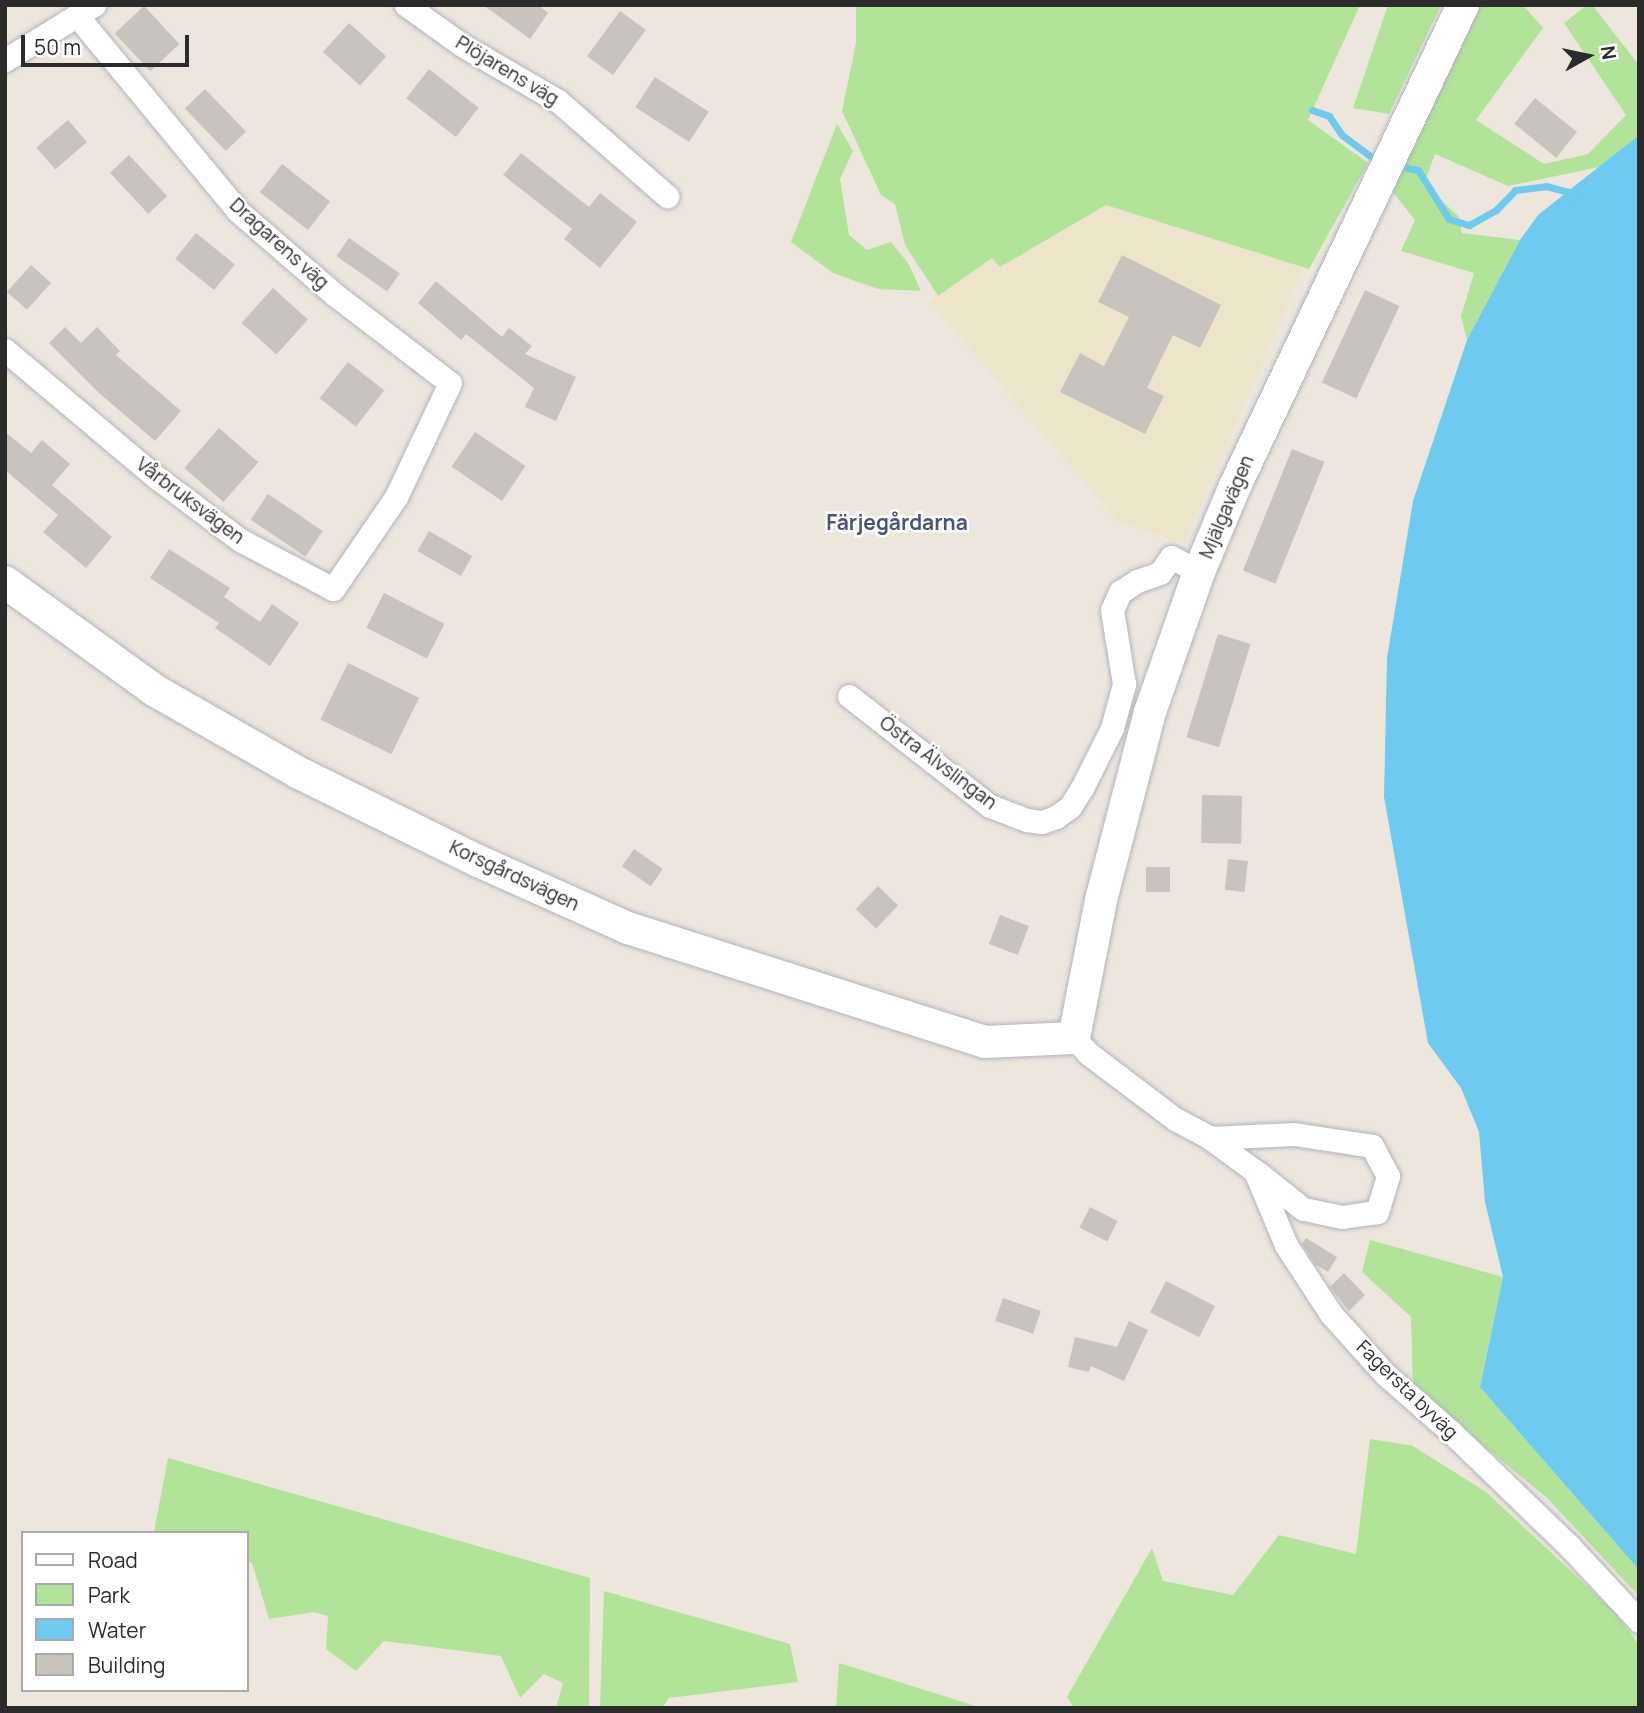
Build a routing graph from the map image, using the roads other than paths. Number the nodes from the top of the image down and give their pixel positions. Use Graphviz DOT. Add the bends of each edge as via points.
graph roads {
  1 [pos="406,5"];
  2 [pos="1463,5"];
  3 [pos="86,11"];
  4 [pos="5,60"];
  5 [pos="667,196"];
  6 [pos="5,350"];
  7 [pos="450,383"];
  8 [pos="1199,572"];
  9 [pos="5,582"];
  10 [pos="849,696"];
  11 [pos="1074,1038"];
  12 [pos="1210,1138"];
  13 [pos="1255,1171"];
  14 [pos="1639,1621"];
  1 -- 5 [label="street, Plöjarens väg" via="462,45 558,101"];
  2 -- 8 [label="street, Mjälgavägen" via="1235,486"];
  3 -- 4 [label="street"];
  3 -- 7 [label="street, Dragarens väg" via="238,211 334,295"];
  6 -- 7 [label="street, Vårbruksvägen" via="156,477 240,540 333,589 396,497"];
  8 -- 10 [label="street, Östra Älvslingan" via="1171,557 1160,573 1120,592 1112,610 1124,684 1112,728 1070,807 1042,822 990,806"];
  8 -- 11 [label="street, Mjälgavägen" via="1150,712 1101,900"];
  9 -- 11 [label="street, Korsgårdsvägen" via="154,690 299,773 628,928 985,1042"];
  11 -- 12 [label="street" via="1089,1055 1175,1119"];
  12 -- 13 [label="street"];
  12 -- 13 [label="street" via="1294,1134 1371,1146 1388,1176 1377,1212 1342,1217 1303,1209"];
  13 -- 14 [label="street, Fagersta byväg" via="1286,1245 1331,1314 1385,1374 1560,1537"];
}
